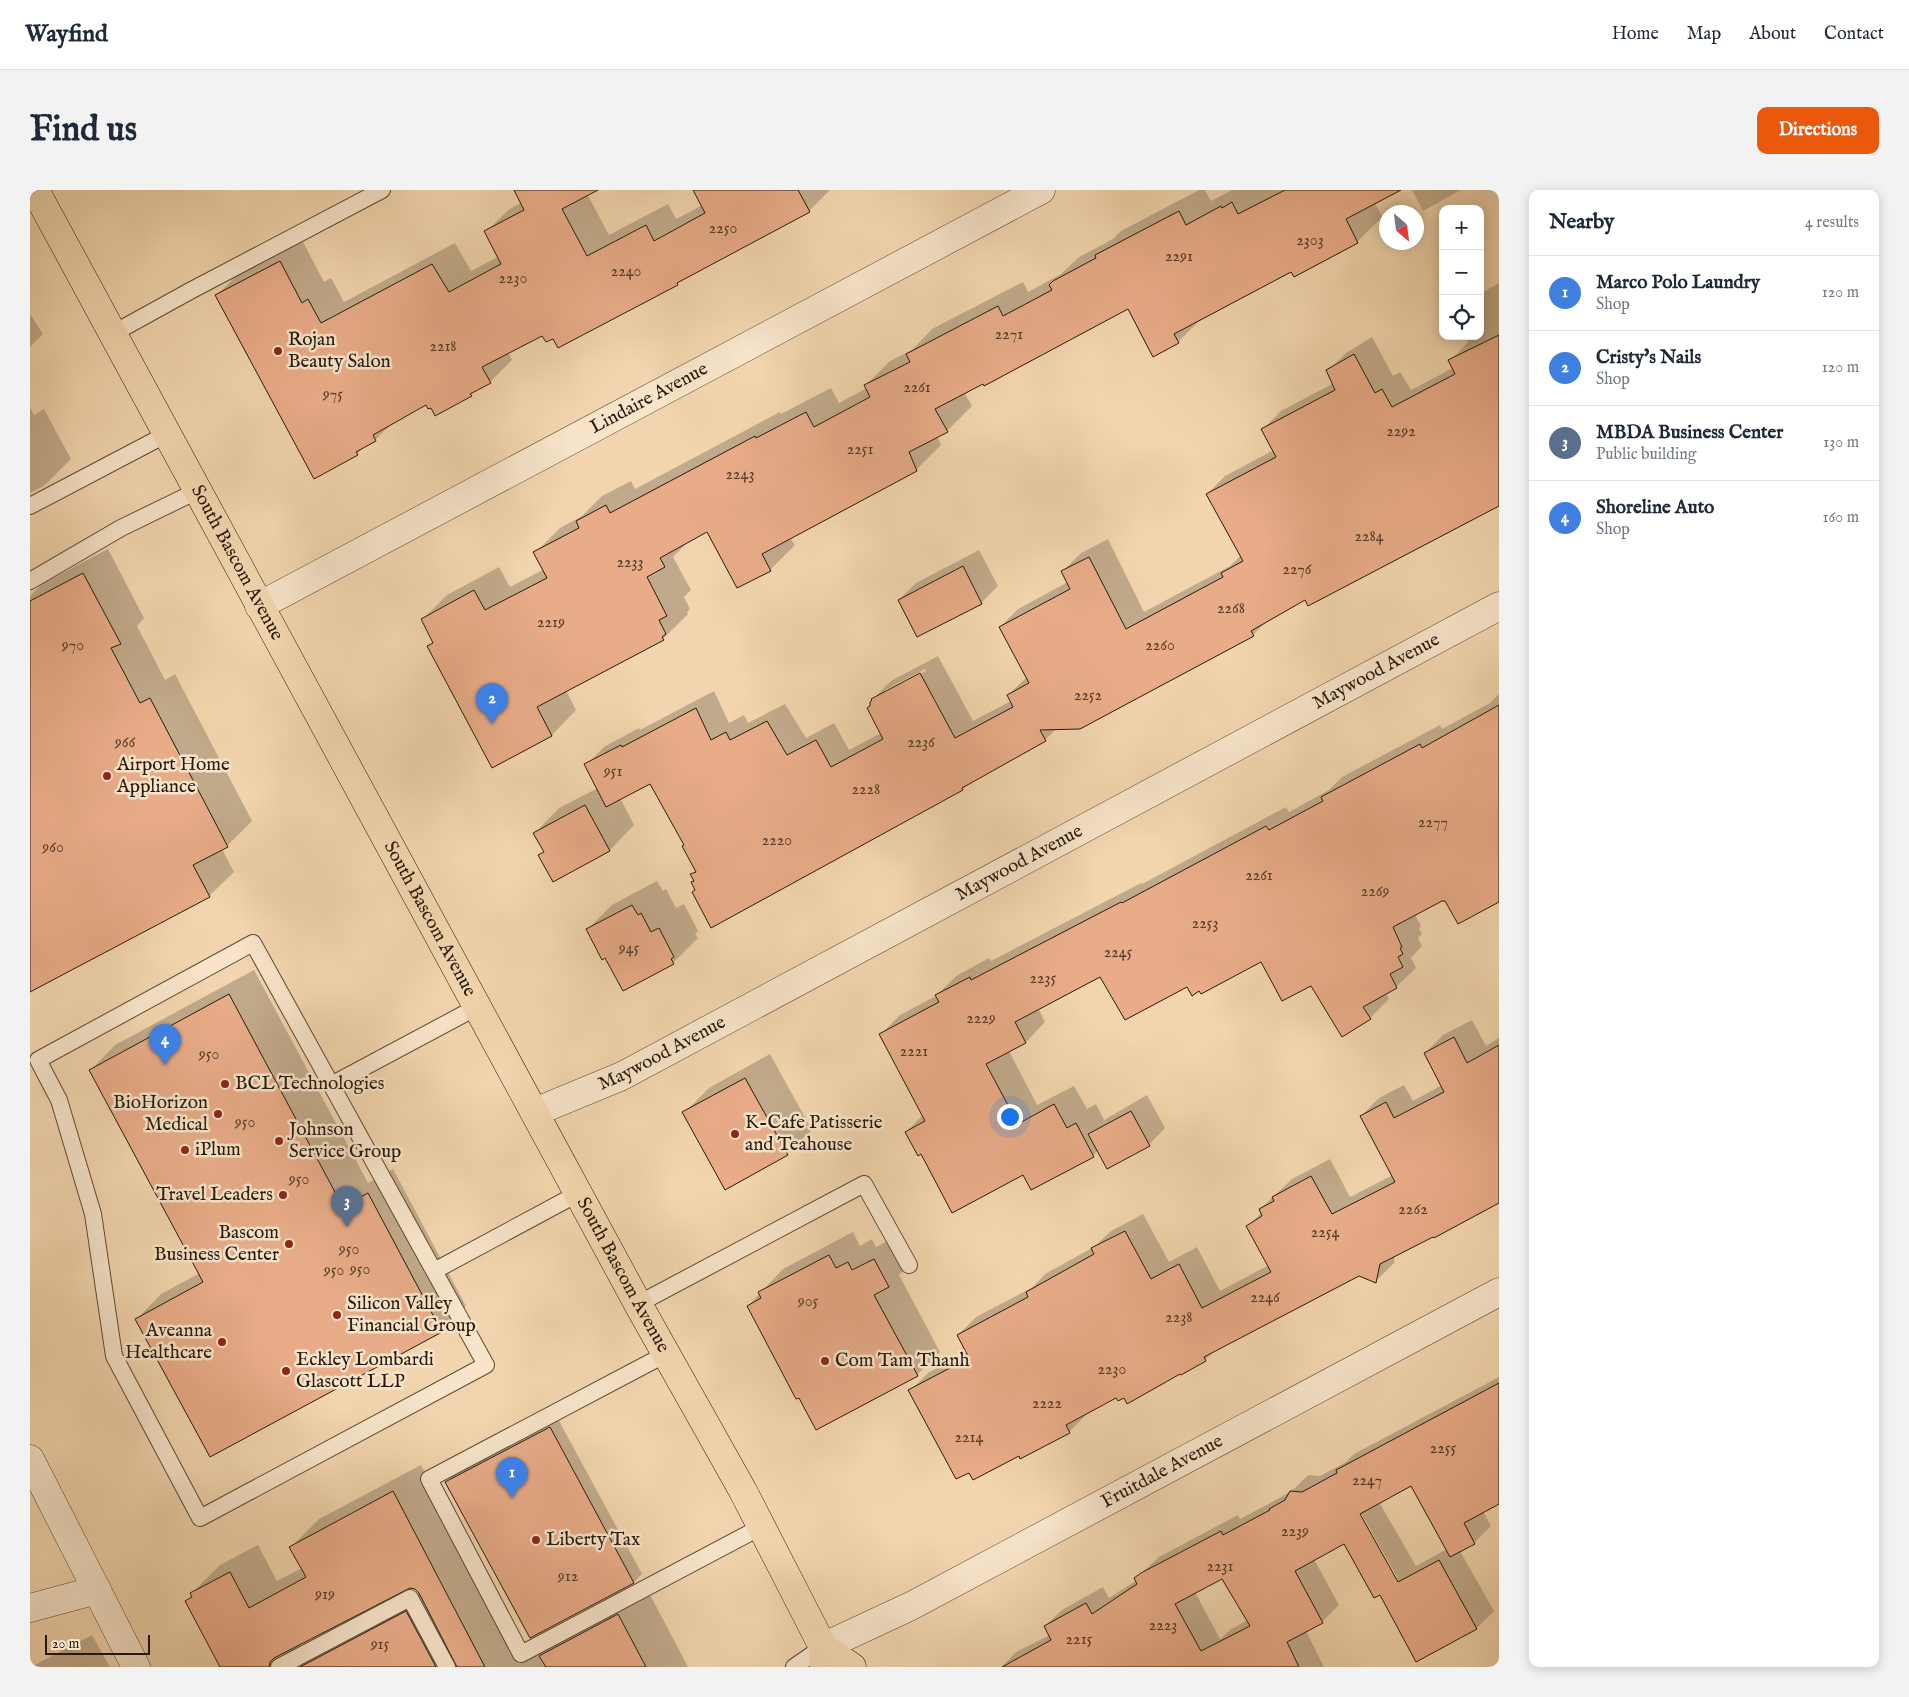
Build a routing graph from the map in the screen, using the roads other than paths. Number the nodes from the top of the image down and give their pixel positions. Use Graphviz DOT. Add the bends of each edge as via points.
graph roads {
  1 [pos="35,190"];
  2 [pos="382,190"];
  3 [pos="1041,190"];
  4 [pos="112,334"];
  5 [pos="167,434"];
  6 [pos="197,492"];
  7 [pos="30,506"];
  8 [pos="30,581"];
  9 [pos="259,606"];
  10 [pos="1499,606"];
  11 [pos="478,1007"];
  12 [pos="331,1085"];
  13 [pos="535,1112"];
  14 [pos="579,1193"];
  15 [pos="909,1265"];
  16 [pos="434,1271"];
  17 [pos="1499,1292"];
  18 [pos="638,1304"];
  19 [pos="666,1354"];
  20 [pos="30,1459"];
  21 [pos="761,1527"];
  22 [pos="97,1590"];
  23 [pos="30,1608"];
  24 [pos="824,1657"];
  25 [pos="136,1667"];
  26 [pos="279,1667"];
  27 [pos="447,1667"];
  28 [pos="794,1667"];
  29 [pos="852,1667"];
  1 -- 4 [label="main road, South Bascom Avenue"];
  2 -- 4 [label="lane"];
  3 -- 9 [label="street, Lindaire Avenue"];
  4 -- 5 [label="main road, South Bascom Avenue"];
  5 -- 6 [label="main road, South Bascom Avenue"];
  5 -- 7 [label="lane"];
  6 -- 8 [label="lane" via="121,528"];
  6 -- 9 [label="main road, South Bascom Avenue"];
  9 -- 11 [label="main road, South Bascom Avenue"];
  10 -- 13 [label="street, Maywood Avenue" via="622,1076"];
  11 -- 12 [label="lane"];
  11 -- 13 [label="main road, South Bascom Avenue"];
  12 -- 16 [label="lane"];
  12 -- 16 [label="lane" via="253,943 38,1060 59,1100 93,1214 114,1356 200,1518 486,1366"];
  13 -- 14 [label="main road, South Bascom Avenue"];
  14 -- 16 [label="lane"];
  14 -- 18 [label="main road, South Bascom Avenue"];
  15 -- 18 [label="lane" via="864,1184"];
  17 -- 24 [label="street, Fruitdale Avenue" via="910,1606"];
  18 -- 19 [label="main road, South Bascom Avenue"];
  19 -- 21 [label="main road, South Bascom Avenue"];
  19 -- 21 [label="lane" via="429,1479 521,1654"];
  20 -- 22 [label="street"];
  21 -- 24 [label="main road, South Bascom Avenue"];
  22 -- 23 [label="street"];
  22 -- 25 [label="street"];
  24 -- 28 [label="lane"];
  24 -- 29 [label="main road, South Bascom Avenue"];
  26 -- 27 [label="lane" via="410,1598"];
}
